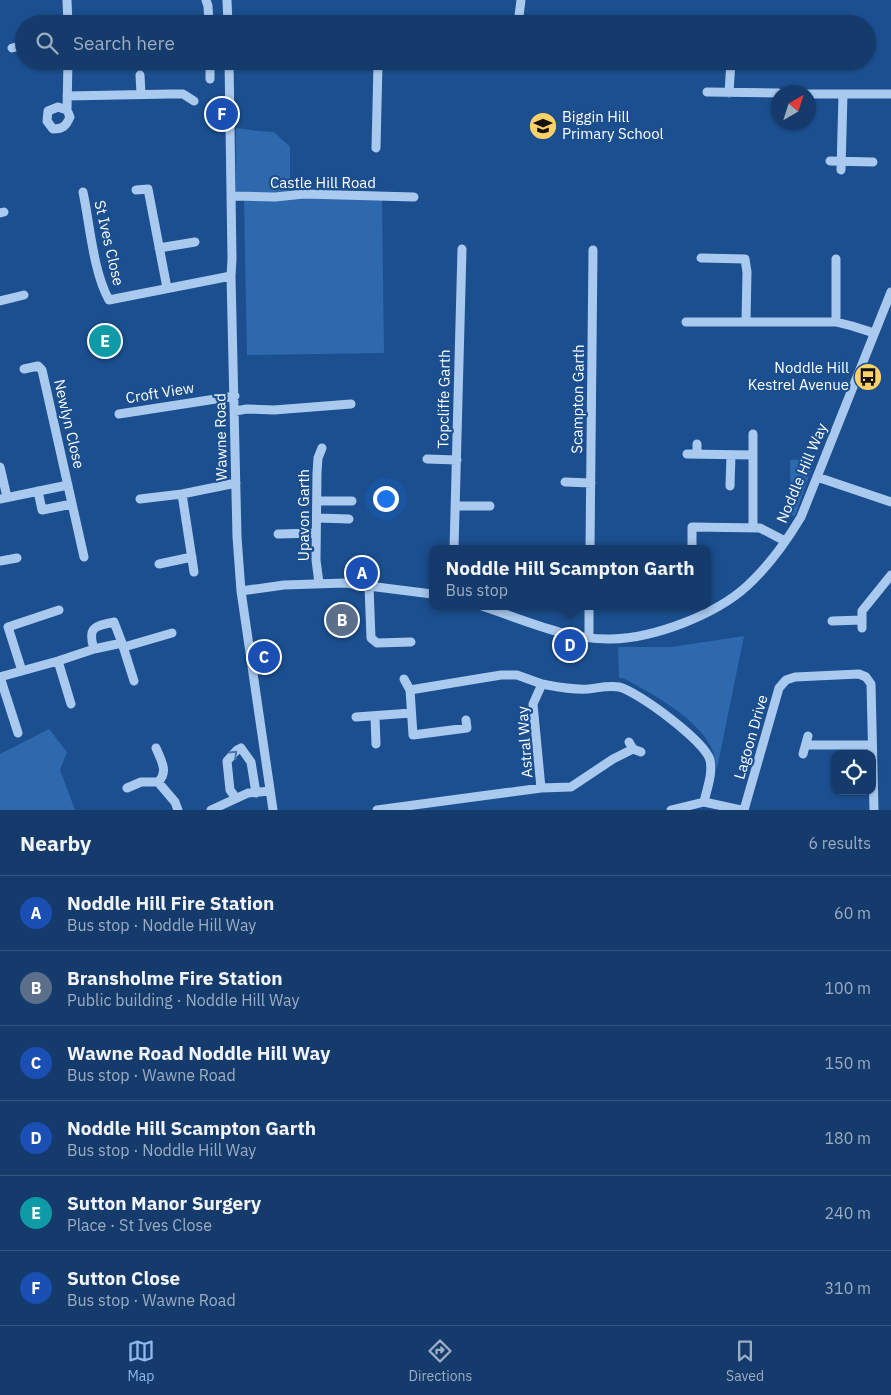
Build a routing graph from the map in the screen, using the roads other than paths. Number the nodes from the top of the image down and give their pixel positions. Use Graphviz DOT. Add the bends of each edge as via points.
graph roads {
  1 [pos="67,0"];
  2 [pos="206,0"];
  3 [pos="227,0"];
  4 [pos="521,0"];
  5 [pos="68,15"];
  6 [pos="208,15"];
  7 [pos="228,15"];
  8 [pos="519,15"];
  9 [pos="15,47"];
  10 [pos="12,48"];
  11 [pos="68,70"];
  12 [pos="210,70"];
  13 [pos="229,70"];
  14 [pos="378,70"];
  15 [pos="730,70"];
  16 [pos="140,76"];
  17 [pos="210,79"];
  18 [pos="707,92"];
  19 [pos="729,93"];
  20 [pos="771,93"];
  21 [pos="141,94"];
  22 [pos="816,94"];
  23 [pos="843,94"];
  24 [pos="891,94"];
  25 [pos="67,96"];
  26 [pos="194,100"];
  27 [pos="67,110"];
  28 [pos="376,148"];
  29 [pos="830,162"];
  30 [pos="873,162"];
  31 [pos="841,166"];
  32 [pos="136,190"];
  33 [pos="83,192"];
  34 [pos="232,196"];
  35 [pos="414,197"];
  36 [pos="195,242"];
  37 [pos="159,248"];
  38 [pos="462,249"];
  39 [pos="593,250"];
  40 [pos="701,258"];
  41 [pos="836,258"];
  42 [pos="231,276"];
  43 [pos="167,288"];
  44 [pos="891,292"];
  45 [pos="24,296"];
  46 [pos="0,301"];
  47 [pos="686,322"];
  48 [pos="746,322"];
  49 [pos="836,322"];
  50 [pos="874,333"];
  51 [pos="24,369"];
  52 [pos="235,396"];
  53 [pos="351,404"];
  54 [pos="235,411"];
  55 [pos="119,414"];
  56 [pos="753,434"];
  57 [pos="697,444"];
  58 [pos="322,448"];
  59 [pos="687,454"];
  60 [pos="697,454"];
  61 [pos="731,455"];
  62 [pos="753,455"];
  63 [pos="427,459"];
  64 [pos="457,460"];
  65 [pos="0,467"];
  66 [pos="817,477"];
  67 [pos="565,482"];
  68 [pos="236,483"];
  69 [pos="591,484"];
  70 [pos="68,485"];
  71 [pos="730,486"];
  72 [pos="38,491"];
  73 [pos="182,494"];
  74 [pos="3,498"];
  75 [pos="140,499"];
  76 [pos="318,501"];
  77 [pos="352,501"];
  78 [pos="891,502"];
  79 [pos="72,504"];
  80 [pos="455,506"];
  81 [pos="490,506"];
  82 [pos="317,518"];
  83 [pos="349,519"];
  84 [pos="753,527"];
  85 [pos="316,533"];
  86 [pos="278,534"];
  87 [pos="785,542"];
  88 [pos="454,545"];
  89 [pos="590,545"];
  90 [pos="692,545"];
  91 [pos="84,557"];
  92 [pos="192,557"];
  93 [pos="17,558"];
  94 [pos="0,561"];
  95 [pos="159,564"];
  96 [pos="194,572"];
  97 [pos="891,575"];
  98 [pos="319,583"];
  99 [pos="370,586"];
  100 [pos="240,591"];
  101 [pos="429,594"];
  102 [pos="59,610"];
  103 [pos="494,610"];
  104 [pos="589,610"];
  105 [pos="832,621"];
  106 [pos="172,632"];
  107 [pos="589,637"];
  108 [pos="411,642"];
  109 [pos="123,645"];
  110 [pos="94,649"];
  111 [pos="58,661"];
  112 [pos="22,671"];
  113 [pos="0,677"];
  114 [pos="404,679"];
  115 [pos="134,681"];
  116 [pos="542,684"];
  117 [pos="410,690"];
  118 [pos="71,704"];
  119 [pos="411,713"];
  120 [pos="375,717"];
  121 [pos="356,718"];
  122 [pos="466,720"];
  123 [pos="18,733"];
  124 [pos="376,744"];
  125 [pos="806,745"];
  126 [pos="872,745"];
  127 [pos="156,748"];
  128 [pos="634,748"];
  129 [pos="158,782"];
  130 [pos="127,788"];
  131 [pos="541,788"];
  132 [pos="270,791"];
  133 [pos="256,793"];
  134 [pos="236,798"];
  135 [pos="704,802"];
  136 [pos="178,810"];
  137 [pos="211,810"];
  138 [pos="273,810"];
  139 [pos="377,810"];
  140 [pos="671,810"];
  141 [pos="742,810"];
  142 [pos="874,810"];
  1 -- 5 [label="street"];
  2 -- 6 [label="street"];
  3 -- 7 [label="street"];
  4 -- 8 [label="street"];
  9 -- 10 [label="street"];
  11 -- 25 [label="street"];
  12 -- 17 [label="street"];
  13 -- 34 [label="street, Wawne Road"];
  14 -- 28 [label="street"];
  15 -- 19 [label="street"];
  16 -- 21 [label="street"];
  18 -- 19 [label="street"];
  19 -- 20 [label="street"];
  21 -- 25 [label="street"];
  21 -- 26 [label="street" via="183,94"];
  22 -- 23 [label="street"];
  23 -- 24 [label="street"];
  23 -- 31 [label="street"];
  25 -- 27 [label="street"];
  29 -- 31 [label="street"];
  30 -- 31 [label="street"];
  32 -- 37 [label="street" via="148,189"];
  33 -- 43 [label="street, St Ives Close" via="98,268 109,300"];
  34 -- 35 [label="street, Castle Hill Road"];
  34 -- 42 [label="street, Wawne Road"];
  36 -- 37 [label="street"];
  37 -- 43 [label="street"];
  38 -- 64 [label="street, Topcliffe Garth"];
  39 -- 69 [label="street, Scampton Garth"];
  40 -- 48 [label="street" via="745,259"];
  41 -- 49 [label="street"];
  42 -- 43 [label="street, St Ives Close"];
  42 -- 52 [label="street, Wawne Road"];
  44 -- 50 [label="street, Noddle Hill Way"];
  45 -- 46 [label="street"];
  47 -- 48 [label="street"];
  48 -- 49 [label="street"];
  49 -- 50 [label="street"];
  50 -- 66 [label="street, Noddle Hill Way"];
  51 -- 70 [label="street, Newlyn Close" via="38,366 42,370"];
  52 -- 54 [label="street, Wawne Road"];
  52 -- 55 [label="street, Croft View"];
  53 -- 54 [label="street"];
  54 -- 68 [label="street, Wawne Road"];
  56 -- 62 [label="street"];
  57 -- 60 [label="street"];
  58 -- 76 [label="street, Upavon Garth" via="318,458"];
  59 -- 60 [label="street"];
  60 -- 61 [label="street"];
  61 -- 62 [label="street"];
  61 -- 71 [label="street"];
  62 -- 84 [label="street"];
  63 -- 64 [label="street"];
  64 -- 80 [label="street, Topcliffe Garth"];
  65 -- 74 [label="street, Newlyn Close"];
  66 -- 78 [label="street"];
  66 -- 87 [label="street, Noddle Hill Way" via="801,516"];
  67 -- 69 [label="street"];
  68 -- 73 [label="street"];
  68 -- 100 [label="street, Wawne Road"];
  69 -- 89 [label="street, Scampton Garth"];
  70 -- 72 [label="street, Newlyn Close"];
  70 -- 79 [label="street, Newlyn Close"];
  72 -- 74 [label="street, Newlyn Close"];
  72 -- 79 [label="street" via="42,510"];
  73 -- 75 [label="street"];
  73 -- 92 [label="street"];
  76 -- 77 [label="street"];
  76 -- 82 [label="street, Upavon Garth"];
  79 -- 91 [label="street, Newlyn Close"];
  80 -- 81 [label="street"];
  80 -- 88 [label="street, Topcliffe Garth"];
  82 -- 83 [label="street"];
  82 -- 85 [label="street, Upavon Garth"];
  84 -- 87 [label="street" via="769,531"];
  84 -- 90 [label="street" via="692,527"];
  85 -- 86 [label="street"];
  85 -- 98 [label="street, Upavon Garth"];
  87 -- 107 [label="street, Noddle Hill Way" via="746,587 712,610 678,626 641,636"];
  92 -- 95 [label="street"];
  92 -- 96 [label="street"];
  93 -- 94 [label="street"];
  97 -- 105 [label="street" via="862,611 862,624"];
  98 -- 99 [label="street"];
  98 -- 100 [label="street"];
  99 -- 101 [label="street"];
  99 -- 108 [label="street" via="373,641"];
  100 -- 132 [label="street, Wawne Road"];
  102 -- 112 [label="street" via="8,627"];
  103 -- 107 [label="street, Noddle Hill Way" via="552,630"];
  104 -- 107 [label="street"];
  106 -- 109 [label="street"];
  109 -- 110 [label="street"];
  109 -- 110 [label="street" via="114,622 92,630 90,639"];
  109 -- 115 [label="street"];
  110 -- 111 [label="street"];
  111 -- 112 [label="street"];
  111 -- 118 [label="street"];
  112 -- 113 [label="street"];
  113 -- 123 [label="street"];
  114 -- 117 [label="street"];
  116 -- 117 [label="street" via="501,675"];
  116 -- 131 [label="street, Astral Way" via="533,704"];
  116 -- 135 [label="street" via="563,689 616,686 638,695 700,743 710,759 711,774"];
  117 -- 119 [label="street"];
  119 -- 120 [label="street"];
  119 -- 122 [label="street" via="413,735 467,728"];
  120 -- 121 [label="street"];
  120 -- 124 [label="street"];
  125 -- 126 [label="street"];
  126 -- 141 [label="street, Lagoon Drive" via="871,684 866,678 859,674 786,680 779,688"];
  126 -- 142 [label="street, Lagoon Drive"];
  127 -- 129 [label="street" via="165,771"];
  128 -- 131 [label="street" via="571,787"];
  129 -- 130 [label="street" via="141,782"];
  129 -- 136 [label="street"];
  131 -- 139 [label="street, Astral Way"];
  132 -- 133 [label="street"];
  132 -- 138 [label="street, Wawne Road"];
  133 -- 134 [label="street"];
  134 -- 133 [label="street, one-way" via="230,790 227,761 241,748 251,762"];
  134 -- 137 [label="street"];
  135 -- 140 [label="street"];
  135 -- 141 [label="street"];
}
